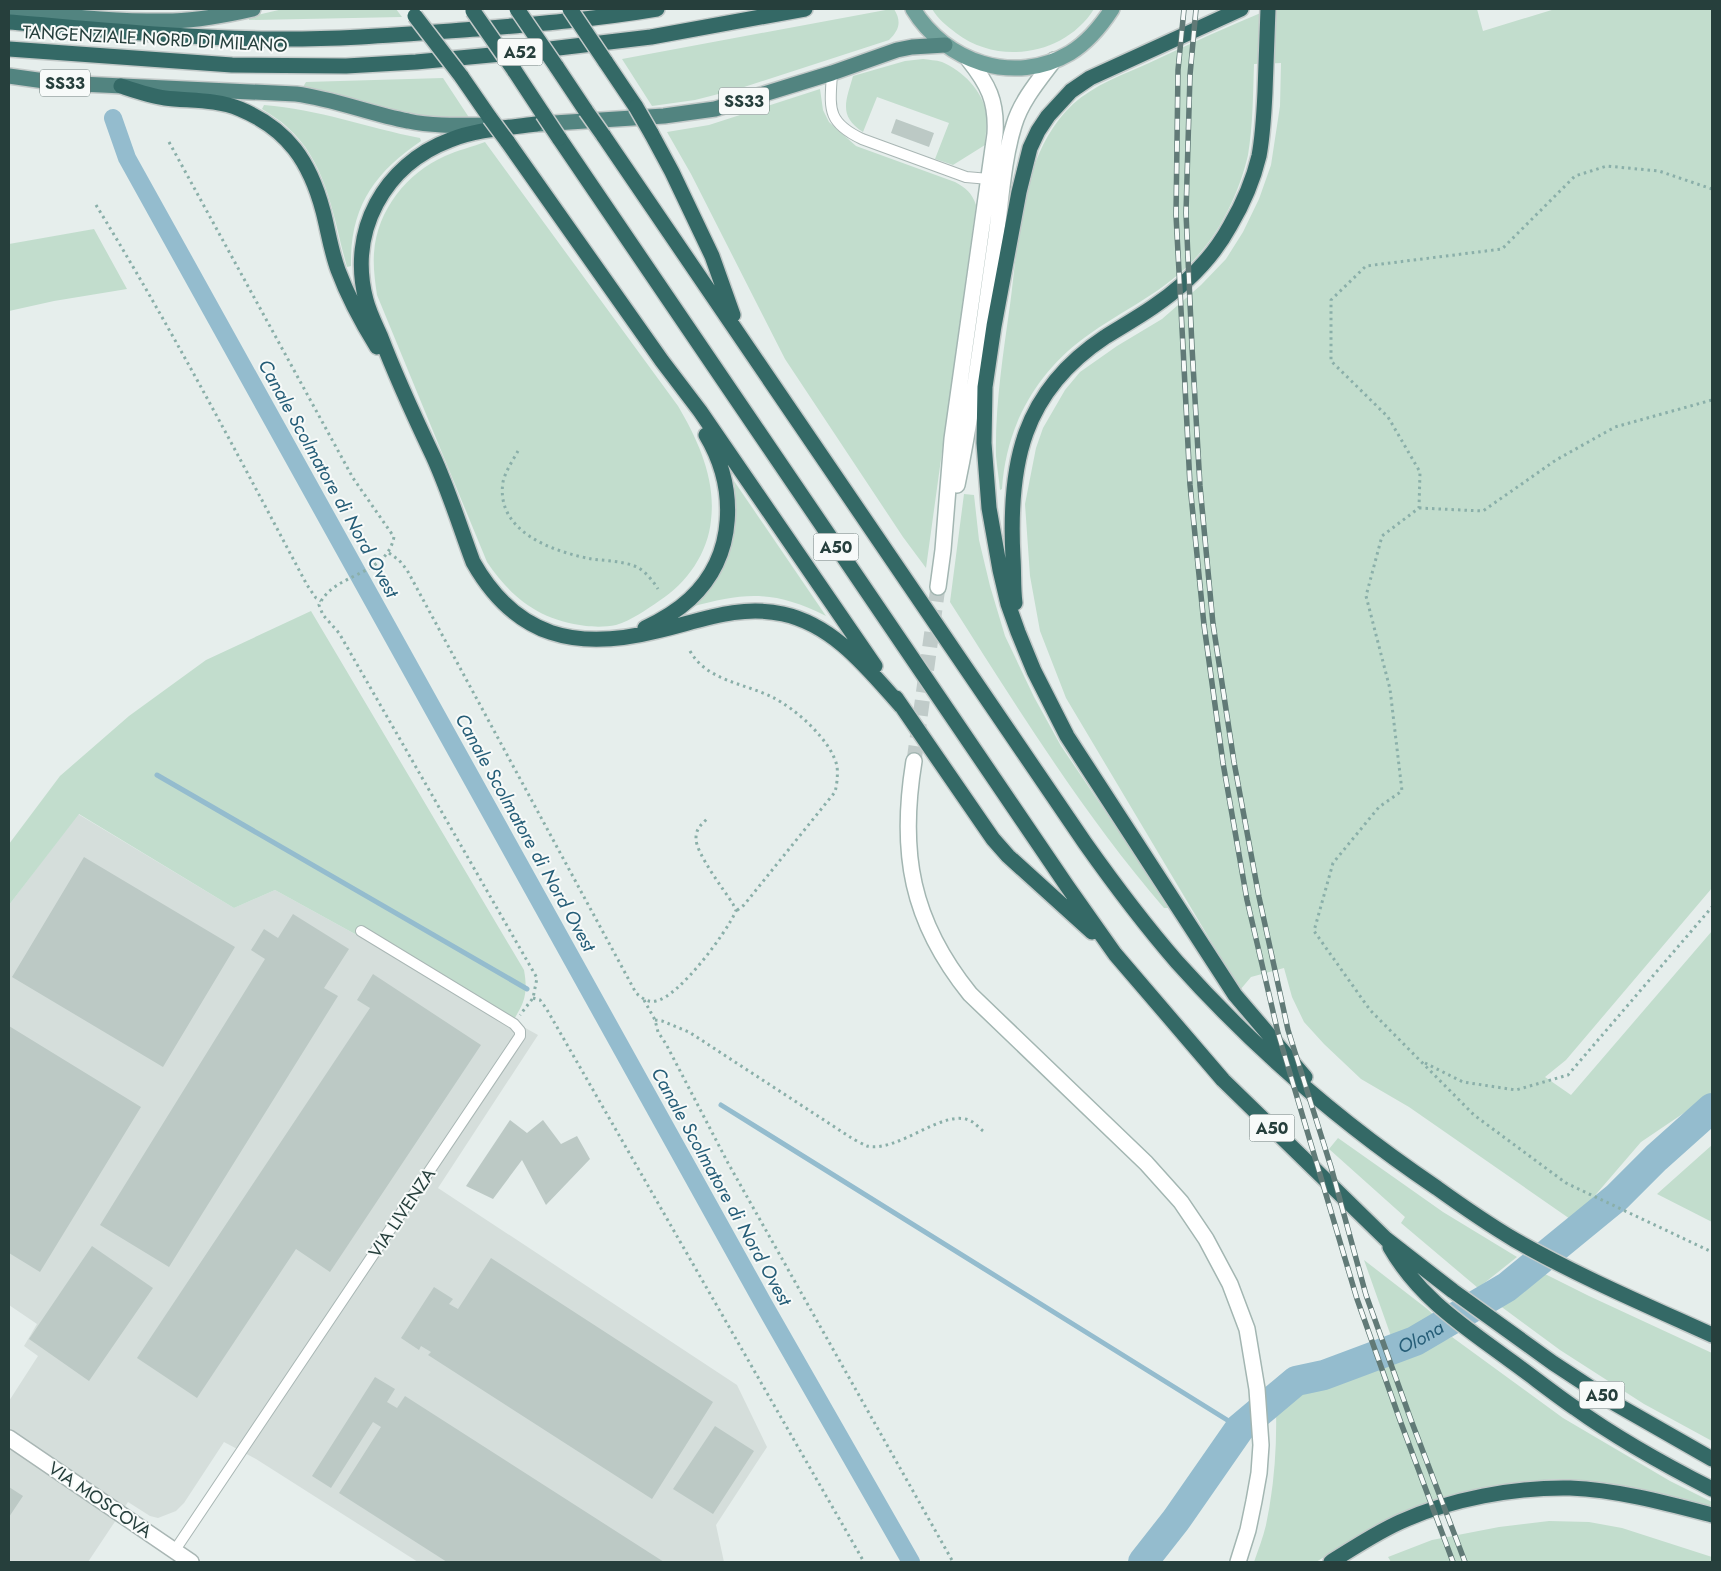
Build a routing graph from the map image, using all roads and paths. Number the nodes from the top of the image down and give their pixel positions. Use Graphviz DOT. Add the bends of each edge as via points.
graph roads {
  1 [pos="253,9"];
  2 [pos="517,9"];
  3 [pos="570,9"];
  4 [pos="657,9"];
  5 [pos="805,9"];
  6 [pos="913,9"];
  7 [pos="1112,9"];
  8 [pos="1241,9"];
  9 [pos="1268,9"];
  10 [pos="472,10"];
  11 [pos="9,11"];
  12 [pos="416,12"];
  13 [pos="9,22"];
  14 [pos="944,45"];
  15 [pos="9,49"];
  16 [pos="968,59"];
  17 [pos="1054,60"];
  18 [pos="832,73"];
  19 [pos="9,76"];
  20 [pos="121,86"];
  21 [pos="539,119"];
  22 [pos="170,142"];
  23 [pos="989,179"];
  24 [pos="1712,189"];
  25 [pos="96,206"];
  26 [pos="997,229"];
  27 [pos="994,326"];
  28 [pos="741,337"];
  29 [pos="662,361"];
  30 [pos="397,381"];
  31 [pos="1712,400"];
  32 [pos="518,450"];
  33 [pos="1419,508"];
  34 [pos="943,550"];
  35 [pos="389,553"];
  36 [pos="938,588"];
  37 [pos="658,589"];
  38 [pos="321,601"];
  39 [pos="1018,632"];
  40 [pos="626,638"];
  41 [pos="690,651"];
  42 [pos="900,706"];
  43 [pos="914,761"];
  44 [pos="708,818"];
  45 [pos="1712,907"];
  46 [pos="736,912"];
  47 [pos="361,931"];
  48 [pos="1116,954"];
  49 [pos="533,998"];
  50 [pos="644,1000"];
  51 [pos="655,1020"];
  52 [pos="514,1024"];
  53 [pos="1421,1061"];
  54 [pos="1334,1111"];
  55 [pos="983,1131"];
  56 [pos="1386,1239"];
  57 [pos="1712,1252"];
  58 [pos="1712,1335"];
  59 [pos="9,1438"];
  60 [pos="1712,1459"];
  61 [pos="1712,1489"];
  62 [pos="1712,1515"];
  63 [pos="175,1550"];
  64 [pos="191,1562"];
  65 [pos="864,1562"];
  66 [pos="953,1562"];
  67 [pos="1238,1562"];
  68 [pos="1331,1562"];
  1 -- 11 [label="highway" via="174,21 80,18"];
  2 -- 28 [label="highway, A50, bridge"];
  3 -- 28 [label="highway, bridge" via="636,107 672,172 712,256"];
  4 -- 13 [label="highway, TANGENZIALE NORD DI MILANO / A52" via="514,26 354,38 268,39 155,34"];
  5 -- 15 [label="highway, TANGENZIALE NORD DI MILANO / A52" via="651,37 533,51 346,66 232,66"];
  6 -- 14 [label="main road"];
  7 -- 17 [label="main road" via="1100,28 1083,44"];
  8 -- 27 [label="highway" via="1090,78 1071,91 1048,116 1038,131 1024,169"];
  9 -- 39 [label="highway" via="1259,155 1248,190 1230,227 1204,263 1171,294 1071,363 1041,401 1030,421 1016,464 1014,486 1012,540"];
  10 -- 21 [label="highway, A50, bridge" via="514,70"];
  12 -- 29 [label="highway, bridge"];
  14 -- 16 [label="main road"];
  14 -- 18 [label="highway, SS33" via="912,46"];
  16 -- 17 [label="main road" via="1010,69"];
  16 -- 23 [label="main road" via="983,78 994,107 995,134"];
  17 -- 26 [label="main road" via="1028,96 1014,125"];
  18 -- 21 [label="highway, SS33" via="745,101 694,112 664,116"];
  18 -- 23 [label="lane" via="830,107 846,132 966,177"];
  19 -- 20 [label="highway, SS33" via="59,83"];
  20 -- 21 [label="highway, SS33" via="296,94 439,126"];
  20 -- 30 [label="highway" via="163,98 237,108 265,122 290,143 313,180 337,268 348,294"];
  21 -- 30 [label="highway" via="467,134 433,148 404,167 378,198 366,227 361,274 366,302"];
  21 -- 48 [label="highway, A50, bridge" via="559,138"];
  22 -- 35 [label="path" via="353,478 394,537"];
  23 -- 34 [label="main road" via="952,439"];
  24 -- 33 [label="path" via="1659,171 1606,166 1575,176 1502,249 1366,266 1331,300 1331,361 1393,425 1420,472"];
  25 -- 38 [label="path" via="220,420 307,585"];
  26 -- 27 [label="main road"];
  26 -- 34 [label="main road" via="974,394"];
  27 -- 39 [label="highway" via="985,387 986,474 1000,570"];
  28 -- 54 [label="highway, A50" via="1018,748 1134,910 1222,1011"];
  29 -- 40 [label="highway" via="720,463 728,501 727,522 713,568 692,598 676,611"];
  29 -- 42 [label="highway" via="857,638"];
  30 -- 40 [label="highway" via="444,484 473,562 492,592 523,619 547,632 576,639"];
  31 -- 33 [label="path" via="1615,427 1556,460 1483,511"];
  32 -- 37 [label="path" via="503,481 509,516 521,530 541,544 562,552 639,568"];
  33 -- 53 [label="path" via="1382,536 1366,596 1390,689 1402,791 1379,808 1333,863 1314,930 1370,1010"];
  34 -- 36 [label="main road"];
  35 -- 38 [label="path" via="381,561 330,590"];
  35 -- 50 [label="path" via="407,570 636,993"];
  38 -- 49 [label="path" via="319,606 323,615 339,633 537,978"];
  39 -- 54 [label="highway" via="1067,736 1235,995"];
  40 -- 42 [label="highway" via="740,610 785,614 818,628 843,645"];
  41 -- 46 [label="path" via="718,677 772,697 792,709 818,733 836,764 838,781 835,792"];
  42 -- 48 [label="highway" via="993,839"];
  43 -- 67 [label="main road" via="908,804 908,852 921,910 936,945 970,994 1146,1163 1181,1202 1206,1238 1230,1284 1247,1329 1257,1388 1261,1445 1254,1502"];
  44 -- 46 [label="path" via="698,828 696,839 700,852"];
  45 -- 53 [label="path" via="1568,1075 1516,1090 1463,1082"];
  46 -- 50 [label="path" via="693,972 678,987 666,997"];
  47 -- 52 [label="lane"];
  48 -- 56 [label="highway, A50" via="1223,1080"];
  49 -- 52 [label="path"];
  49 -- 65 [label="path" via="540,1000 546,1008"];
  50 -- 51 [label="path"];
  51 -- 55 [label="path" via="689,1032 868,1146 898,1142 944,1121 970,1120"];
  51 -- 66 [label="path" via="658,1032 728,1162"];
  52 -- 63 [label="lane, VIA LIVENZA" via="520,1031 517,1042"];
  53 -- 57 [label="path" via="1474,1115 1566,1183"];
  54 -- 58 [label="highway, A50" via="1398,1162 1513,1239 1566,1268"];
  56 -- 60 [label="highway, A50" via="1553,1363 1614,1403"];
  56 -- 61 [label="highway" via="1409,1276 1434,1303 1476,1336 1576,1409"];
  59 -- 63 [label="main road, VIA MOSCOVA"];
  62 -- 68 [label="highway" via="1598,1491 1571,1488 1516,1492 1460,1501 1417,1515 1384,1530"];
  63 -- 64 [label="main road, VIA MOSCOVA"];
}
